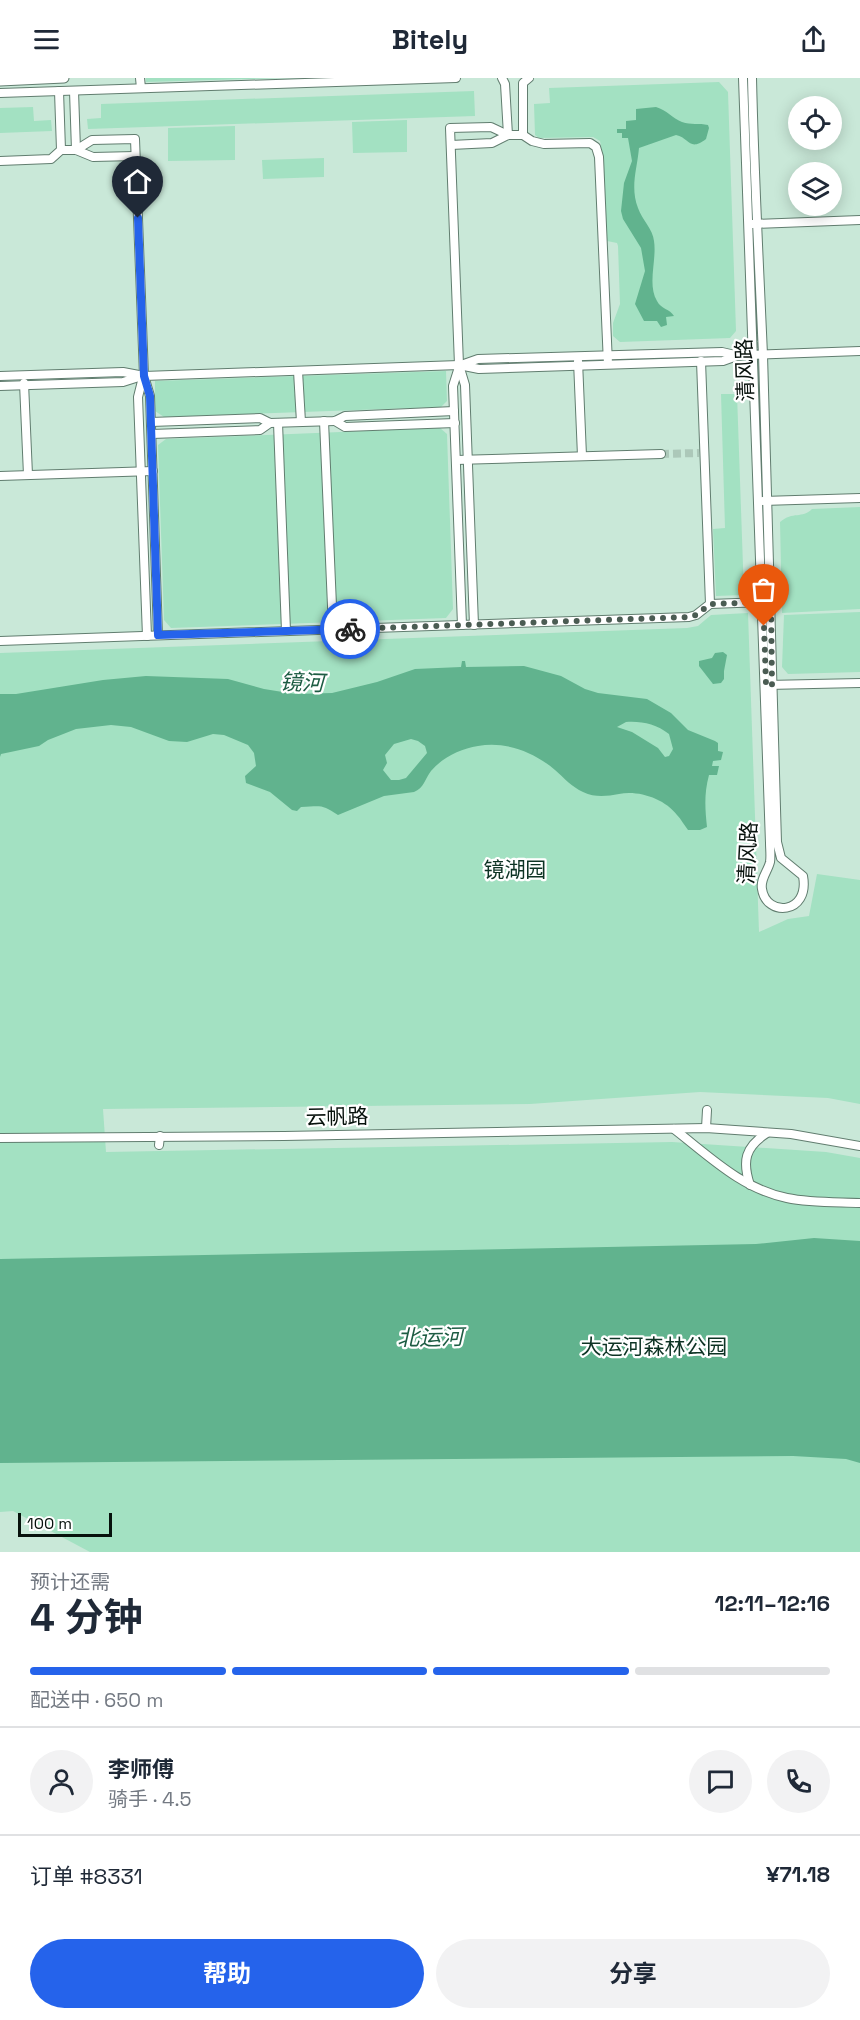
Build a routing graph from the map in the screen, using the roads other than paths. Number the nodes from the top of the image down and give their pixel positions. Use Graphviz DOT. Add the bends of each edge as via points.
graph roads {
  1 [pos="64,78"];
  2 [pos="140,78"];
  3 [pos="438,78"];
  4 [pos="456,78"];
  5 [pos="502,78"];
  6 [pos="528,78"];
  7 [pos="743,78"];
  8 [pos="752,78"];
  9 [pos="0,81"];
  10 [pos="141,88"];
  11 [pos="59,91"];
  12 [pos="74,91"];
  13 [pos="0,93"];
  14 [pos="508,135"];
  15 [pos="523,135"];
  16 [pos="451,145"];
  17 [pos="61,150"];
  18 [pos="76,150"];
  19 [pos="135,156"];
  20 [pos="0,161"];
  21 [pos="860,220"];
  22 [pos="752,224"];
  23 [pos="860,351"];
  24 [pos="758,354"];
  25 [pos="578,356"];
  26 [pos="737,356"];
  27 [pos="608,360"];
  28 [pos="701,361"];
  29 [pos="459,365"];
  30 [pos="579,366"];
  31 [pos="298,371"];
  32 [pos="24,375"];
  33 [pos="0,376"];
  34 [pos="144,376"];
  35 [pos="24,385"];
  36 [pos="0,386"];
  37 [pos="454,411"];
  38 [pos="324,421"];
  39 [pos="335,421"];
  40 [pos="151,422"];
  41 [pos="301,422"];
  42 [pos="274,423"];
  43 [pos="455,423"];
  44 [pos="152,434"];
  45 [pos="662,454"];
  46 [pos="582,456"];
  47 [pos="456,460"];
  48 [pos="468,460"];
  49 [pos="141,471"];
  50 [pos="153,471"];
  51 [pos="28,475"];
  52 [pos="0,476"];
  53 [pos="860,498"];
  54 [pos="763,501"];
  55 [pos="767,602"];
  56 [pos="710,604"];
  57 [pos="462,625"];
  58 [pos="474,625"];
  59 [pos="333,629"];
  60 [pos="286,631"];
  61 [pos="158,635"];
  62 [pos="147,636"];
  63 [pos="0,641"];
  64 [pos="860,683"];
  65 [pos="769,685"];
  66 [pos="707,1110"];
  67 [pos="706,1128"];
  68 [pos="674,1129"];
  69 [pos="768,1132"];
  70 [pos="160,1136"];
  71 [pos="0,1138"];
  72 [pos="159,1146"];
  73 [pos="860,1146"];
  74 [pos="750,1185"];
  75 [pos="860,1203"];
  1 -- 9 [label="main road"];
  2 -- 10 [label="street"];
  3 -- 4 [label="street"];
  3 -- 10 [label="street"];
  5 -- 14 [label="street"];
  6 -- 15 [label="street" via="523,83"];
  7 -- 22 [label="street, 清风路"];
  8 -- 22 [label="street, 清风路"];
  10 -- 12 [label="street"];
  11 -- 12 [label="street"];
  11 -- 13 [label="street"];
  11 -- 17 [label="street"];
  12 -- 18 [label="street"];
  14 -- 15 [label="street"];
  14 -- 16 [label="street" via="492,143"];
  14 -- 16 [label="street" via="491,127 450,128"];
  15 -- 27 [label="street" via="538,143 590,143 596,147"];
  16 -- 29 [label="street"];
  17 -- 18 [label="street"];
  17 -- 20 [label="street" via="51,159"];
  18 -- 19 [label="street" via="93,157"];
  18 -- 19 [label="street" via="92,140 135,139"];
  19 -- 34 [label="street"];
  21 -- 22 [label="street"];
  22 -- 24 [label="street, 清风路"];
  23 -- 24 [label="street"];
  24 -- 26 [label="street"];
  24 -- 54 [label="street, 清风路"];
  25 -- 27 [label="street"];
  25 -- 29 [label="street" via="478,359"];
  25 -- 30 [label="street"];
  26 -- 27 [label="street" via="722,352"];
  26 -- 28 [label="street" via="723,361"];
  27 -- 28 [label="street"];
  27 -- 30 [label="street"];
  28 -- 56 [label="street"];
  29 -- 30 [label="street" via="479,369"];
  29 -- 31 [label="street"];
  29 -- 37 [label="street" via="453,386"];
  29 -- 48 [label="street" via="465,385"];
  30 -- 46 [label="street"];
  31 -- 34 [label="street"];
  31 -- 41 [label="street"];
  32 -- 33 [label="street"];
  32 -- 34 [label="street" via="123,372"];
  32 -- 35 [label="street"];
  34 -- 35 [label="street" via="123,382"];
  34 -- 40 [label="street"];
  34 -- 49 [label="street" via="138,397"];
  35 -- 36 [label="street"];
  35 -- 51 [label="street"];
  37 -- 39 [label="street" via="345,416"];
  37 -- 43 [label="street"];
  38 -- 39 [label="street"];
  38 -- 41 [label="street"];
  38 -- 59 [label="street"];
  39 -- 43 [label="street" via="345,427"];
  40 -- 42 [label="street" via="260,418"];
  40 -- 44 [label="street"];
  41 -- 42 [label="street"];
  42 -- 44 [label="street" via="260,430"];
  42 -- 60 [label="street"];
  43 -- 47 [label="street"];
  44 -- 50 [label="street"];
  45 -- 46 [label="street"];
  46 -- 48 [label="street"];
  47 -- 48 [label="street"];
  47 -- 57 [label="street"];
  48 -- 58 [label="street"];
  49 -- 50 [label="street"];
  49 -- 51 [label="street"];
  49 -- 62 [label="street"];
  50 -- 61 [label="street"];
  51 -- 52 [label="street"];
  53 -- 54 [label="street"];
  54 -- 55 [label="street, 清风路"];
  55 -- 56 [label="street"];
  55 -- 65 [label="street, 清风路"];
  56 -- 58 [label="street" via="689,617"];
  57 -- 58 [label="street"];
  57 -- 59 [label="street"];
  59 -- 60 [label="street"];
  60 -- 61 [label="street"];
  61 -- 62 [label="street"];
  62 -- 63 [label="street"];
  64 -- 65 [label="street"];
  65 -- 65 [label="street, 清风路" via="770,860 762,889 771,905 783,908 795,905 805,886 803,876 778,852"];
  66 -- 67 [label="street"];
  67 -- 68 [label="street, 云帆路"];
  67 -- 69 [label="street, 云帆路"];
  68 -- 70 [label="street, 云帆路"];
  68 -- 74 [label="street"];
  69 -- 73 [label="street, 云帆路"];
  69 -- 74 [label="street" via="758,1138 746,1156 744,1169"];
  70 -- 71 [label="street, 云帆路"];
  70 -- 72 [label="street"];
  74 -- 75 [label="street" via="804,1201"];
}
